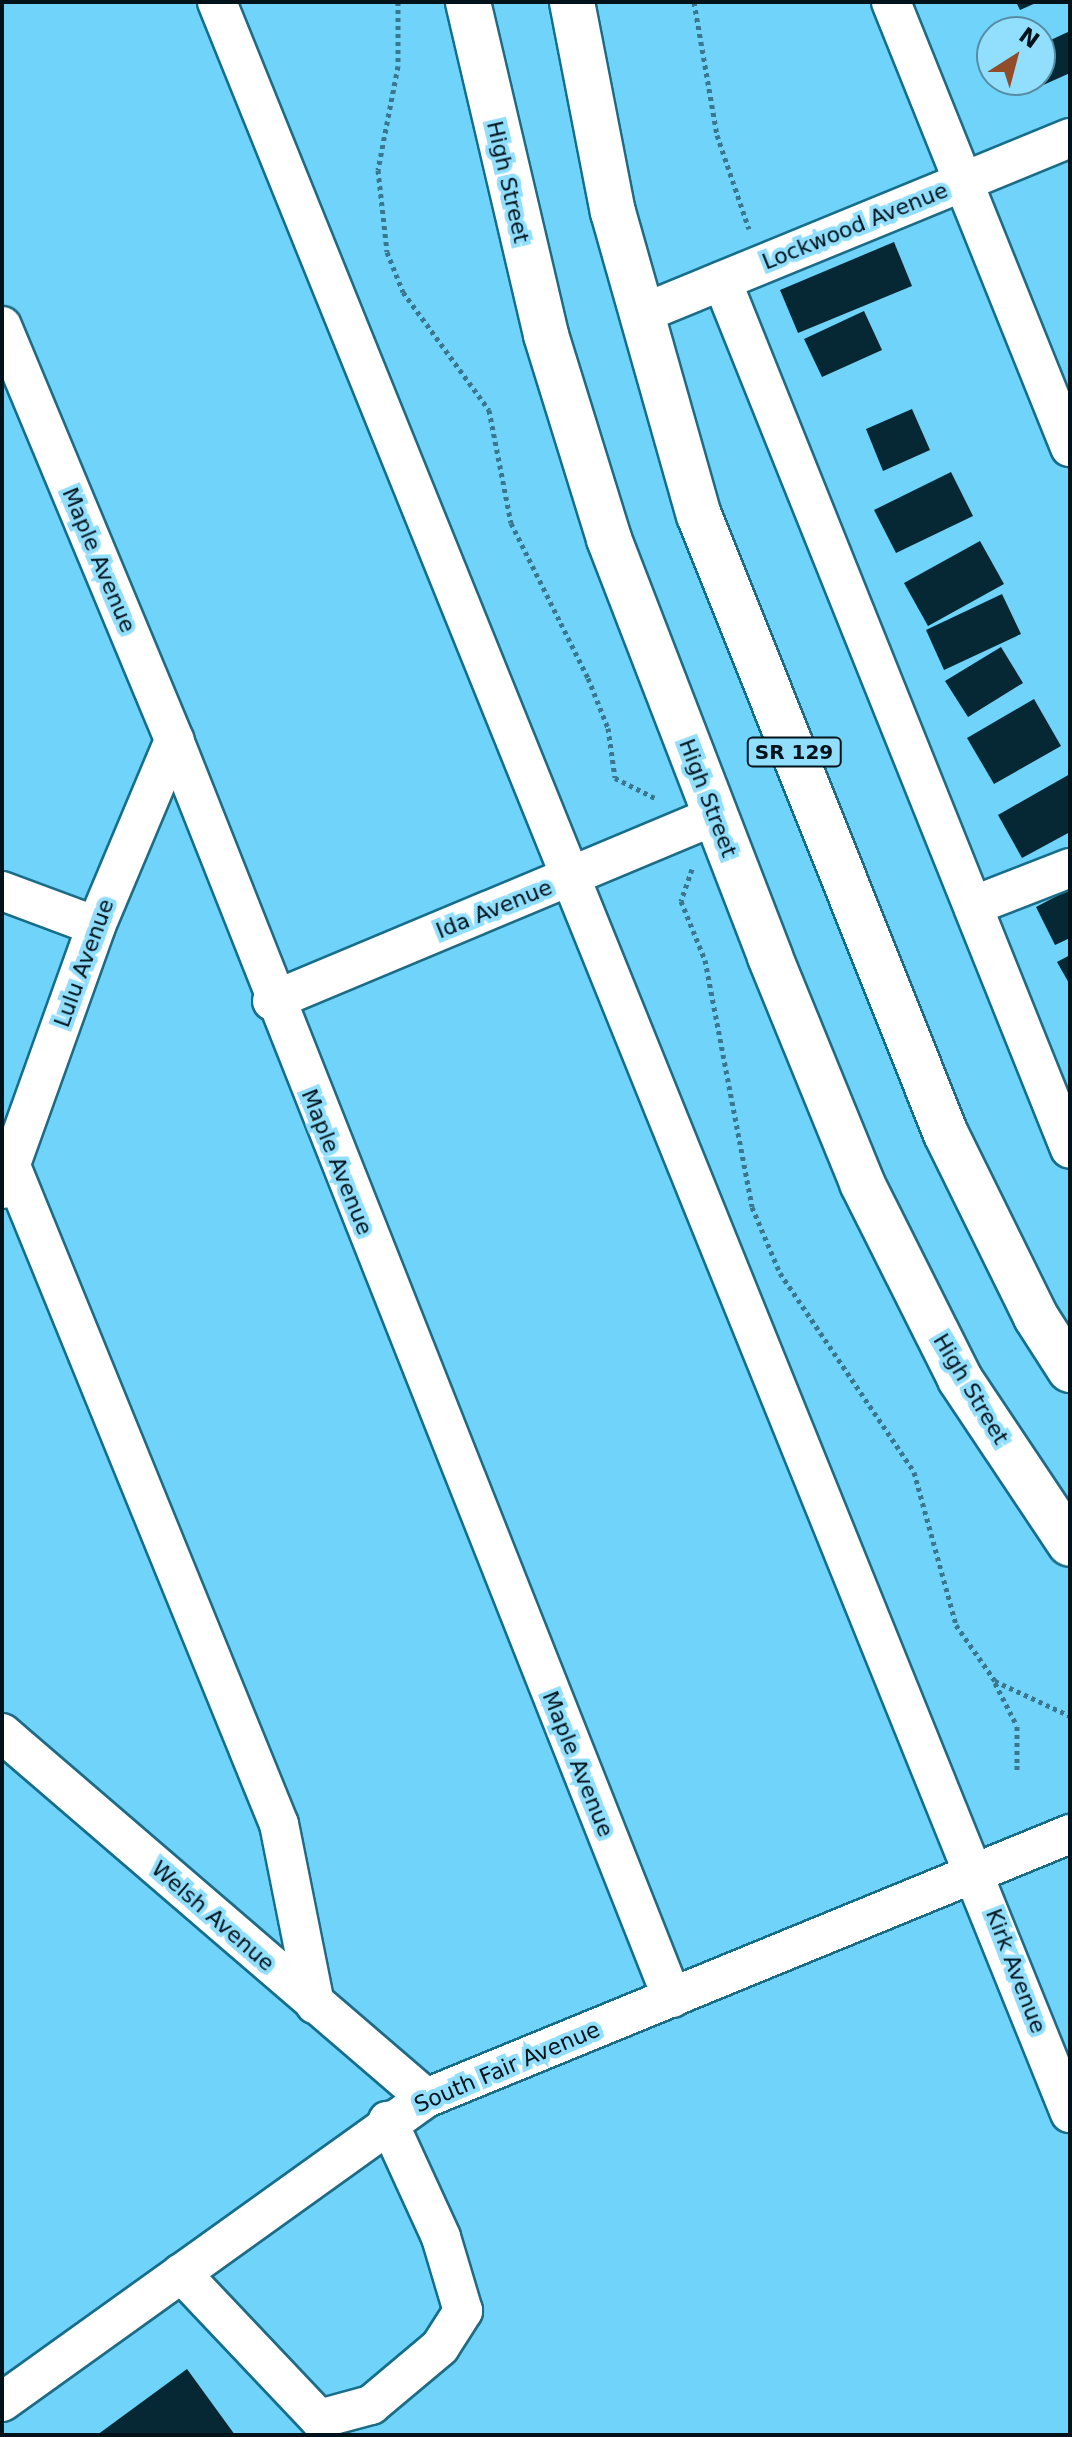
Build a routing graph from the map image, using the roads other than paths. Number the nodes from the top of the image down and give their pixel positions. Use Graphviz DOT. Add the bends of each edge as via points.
graph roads {
  1 [pos="217,2"];
  2 [pos="468,2"];
  3 [pos="572,2"];
  4 [pos="891,2"];
  5 [pos="1070,138"];
  6 [pos="964,181"];
  7 [pos="722,281"];
  8 [pos="641,314"];
  9 [pos="4,341"];
  10 [pos="1070,447"];
  11 [pos="174,740"];
  12 [pos="715,816"];
  13 [pos="1070,868"];
  14 [pos="568,879"];
  15 [pos="2,891"];
  16 [pos="975,905"];
  17 [pos="96,926"];
  18 [pos="272,1001"];
  19 [pos="1070,1149"];
  20 [pos="6,1178"];
  21 [pos="1070,1370"];
  22 [pos="1070,1544"];
  23 [pos="2,1733"];
  24 [pos="1070,1834"];
  25 [pos="978,1873"];
  26 [pos="672,1998"];
  27 [pos="315,2004"];
  28 [pos="426,2098"];
  29 [pos="1070,2113"];
  30 [pos="388,2121"];
  31 [pos="181,2273"];
  32 [pos="2,2402"];
  1 -- 14 [label="street, Kirk Avenue"];
  2 -- 12 [label="highway, High Street" via="546,335 609,539"];
  3 -- 8 [label="highway, SR 129" via="588,108"];
  4 -- 6 [label="street"];
  5 -- 6 [label="street, Lockwood Avenue"];
  6 -- 7 [label="street, Lockwood Avenue"];
  6 -- 10 [label="street"];
  7 -- 8 [label="street, Lockwood Avenue"];
  7 -- 16 [label="street"];
  8 -- 21 [label="highway, SR 129" via="699,515 946,1134 1036,1317"];
  9 -- 11 [label="street, Maple Avenue"];
  11 -- 17 [label="street, Lulu Avenue"];
  11 -- 18 [label="street, Maple Avenue"];
  12 -- 14 [label="street, Ida Avenue"];
  12 -- 22 [label="highway, High Street" via="862,1183 960,1379"];
  13 -- 16 [label="street"];
  14 -- 18 [label="street, Ida Avenue"];
  14 -- 25 [label="street, Kirk Avenue"];
  15 -- 17 [label="street"];
  16 -- 19 [label="street"];
  17 -- 20 [label="street, Lulu Avenue"];
  18 -- 26 [label="street, Maple Avenue"];
  20 -- 27 [label="street" via="279,1824"];
  23 -- 27 [label="street, Welsh Avenue"];
  24 -- 25 [label="street, South Fair Avenue"];
  25 -- 26 [label="street, South Fair Avenue"];
  25 -- 29 [label="street, Kirk Avenue"];
  26 -- 28 [label="street, South Fair Avenue"];
  27 -- 28 [label="street, Welsh Avenue"];
  28 -- 30 [label="street, South Fair Avenue"];
  30 -- 31 [label="street, South Fair Avenue"];
  30 -- 31 [label="street" via="441,2237 463,2311 440,2347 371,2405 319,2419"];
  31 -- 32 [label="street, South Fair Avenue"];
}
